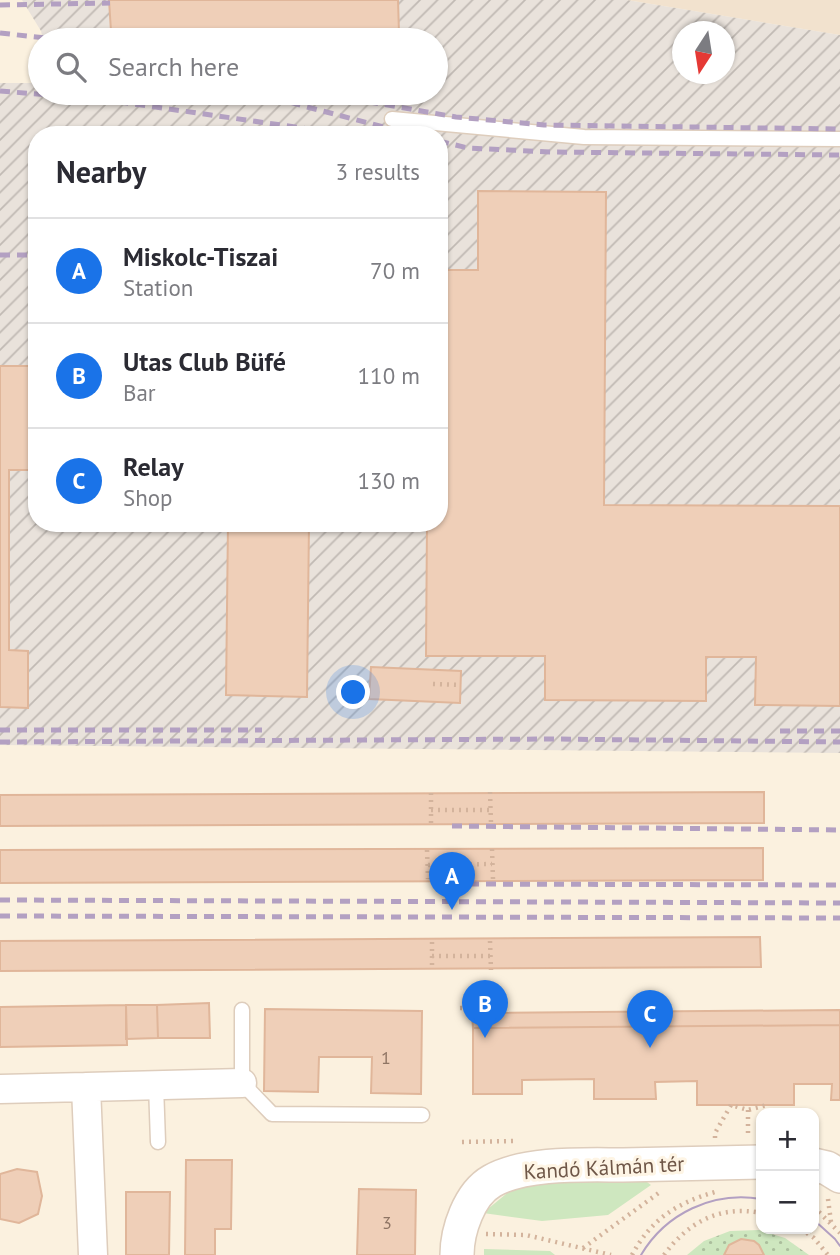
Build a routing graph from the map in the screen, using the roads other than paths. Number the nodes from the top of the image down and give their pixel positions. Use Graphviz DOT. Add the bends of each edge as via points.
graph roads {
  1 [pos="392,119"];
  2 [pos="840,139"];
  3 [pos="242,1010"];
  4 [pos="242,1083"];
  5 [pos="156,1085"];
  6 [pos="86,1087"];
  7 [pos="0,1089"];
  8 [pos="422,1115"];
  9 [pos="158,1142"];
  10 [pos="755,1155"];
  11 [pos="840,1161"];
  12 [pos="824,1173"];
  13 [pos="93,1255"];
  14 [pos="457,1255"];
  1 -- 2 [label="lane" via="584,137"];
  3 -- 4 [label="lane"];
  4 -- 5 [label="street"];
  4 -- 8 [label="lane" via="272,1114"];
  5 -- 6 [label="street"];
  5 -- 9 [label="lane"];
  6 -- 7 [label="street"];
  6 -- 13 [label="street"];
  10 -- 14 [label="street, Kandó Kálmán tér" via="508,1173 489,1182 471,1203 459,1230"];
  11 -- 12 [label="street"];
}
